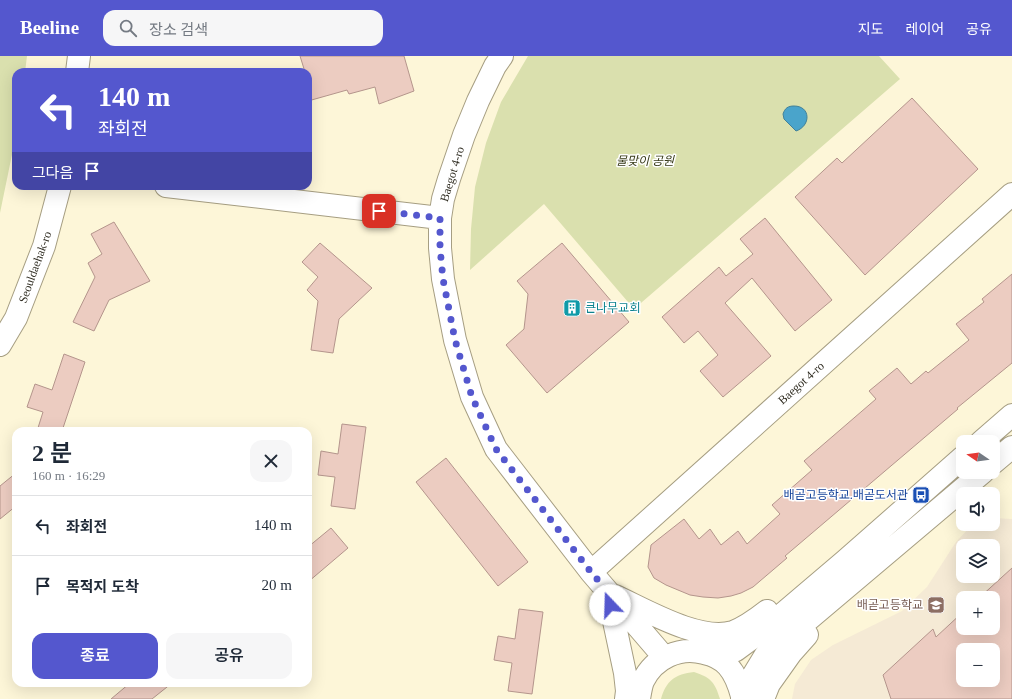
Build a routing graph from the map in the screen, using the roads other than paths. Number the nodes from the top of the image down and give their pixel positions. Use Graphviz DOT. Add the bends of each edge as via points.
graph roads {
  1 [pos="79,56"];
  2 [pos="502,56"];
  3 [pos="77,68"];
  4 [pos="59,190"];
  5 [pos="200,190"];
  6 [pos="1012,194"];
  7 [pos="440,218"];
  8 [pos="0,345"];
  9 [pos="1012,415"];
  10 [pos="989,435"];
  11 [pos="1012,447"];
  12 [pos="1000,457"];
  13 [pos="956,463"];
  14 [pos="975,479"];
  15 [pos="845,561"];
  16 [pos="591,572"];
  17 [pos="608,592"];
  18 [pos="713,655"];
  19 [pos="664,657"];
  20 [pos="749,698"];
  21 [pos="626,699"];
  22 [pos="639,699"];
  1 -- 3 [label="street"];
  2 -- 7 [label="street, Baegot 4-ro" via="478,101 464,135 443,199"];
  4 -- 8 [label="street, Seouldaehak-ro" via="44,246 16,318"];
  5 -- 7 [label="street"];
  6 -- 16 [label="street, Baegot 4-ro"];
  7 -- 16 [label="street, Baegot 4-ro" via="443,279 455,340 472,397 496,449"];
  9 -- 10 [label="street"];
  11 -- 12 [label="street"];
  13 -- 15 [label="street"];
  14 -- 20 [label="street" via="765,656 751,679"];
  15 -- 17 [label="street" via="734,632 699,632 677,625"];
  15 -- 18 [label="street" via="736,650 724,655"];
  16 -- 17 [label="street, Baegot 4-ro"];
  17 -- 19 [label="street, Baegot 4-ro"];
  17 -- 21 [label="street" via="625,672"];
  18 -- 19 [label="street" via="696,650 680,651"];
  18 -- 20 [label="street" via="727,665"];
  19 -- 22 [label="street" via="652,668 643,682"];
}
